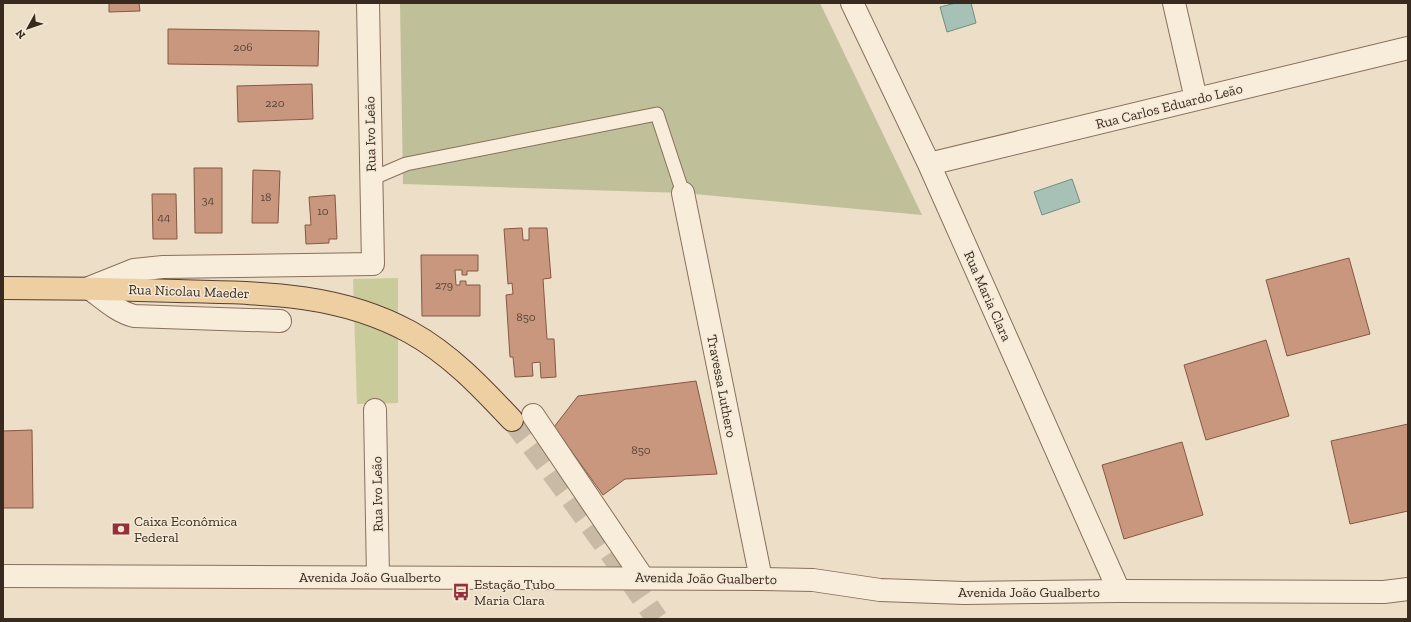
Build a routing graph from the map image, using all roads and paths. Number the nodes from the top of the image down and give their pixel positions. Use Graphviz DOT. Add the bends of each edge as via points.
graph roads {
  1 [pos="368,3"];
  2 [pos="852,3"];
  3 [pos="1174,3"];
  4 [pos="1408,48"];
  5 [pos="1196,99"];
  6 [pos="929,164"];
  7 [pos="371,179"];
  8 [pos="683,193"];
  9 [pos="3,288"];
  10 [pos="89,288"];
  11 [pos="280,321"];
  12 [pos="375,410"];
  13 [pos="533,415"];
  14 [pos="512,420"];
  15 [pos="3,576"];
  16 [pos="378,577"];
  17 [pos="643,578"];
  18 [pos="761,578"];
  19 [pos="1408,589"];
  20 [pos="1119,591"];
  1 -- 7 [label="street, Rua Ivo Leão"];
  2 -- 6 [label="street, Rua Maria Clara"];
  3 -- 5 [label="street"];
  4 -- 5 [label="street, Rua Carlos Eduardo Leão"];
  5 -- 6 [label="street, Rua Carlos Eduardo Leão"];
  6 -- 20 [label="street, Rua Maria Clara"];
  7 -- 8 [label="lane" via="406,164 657,114"];
  7 -- 10 [label="street, Rua Ivo Leão" via="373,264 163,267 134,270"];
  8 -- 18 [label="street, Travessa Luthero"];
  9 -- 10 [label="main road, Rua Nicolau Maeder"];
  10 -- 11 [label="street" via="123,313 134,316"];
  10 -- 14 [label="main road, Rua Nicolau Maeder" via="288,296 316,299 373,314 437,349 461,368"];
  12 -- 16 [label="street, Rua Ivo Leão"];
  13 -- 17 [label="street"];
  15 -- 16 [label="street, Avenida João Gualberto"];
  16 -- 17 [label="street, Avenida João Gualberto"];
  17 -- 18 [label="street, Avenida João Gualberto"];
  18 -- 20 [label="street, Avenida João Gualberto" via="812,580 880,590"];
  19 -- 20 [label="street, Avenida João Gualberto" via="1384,592"];
}
